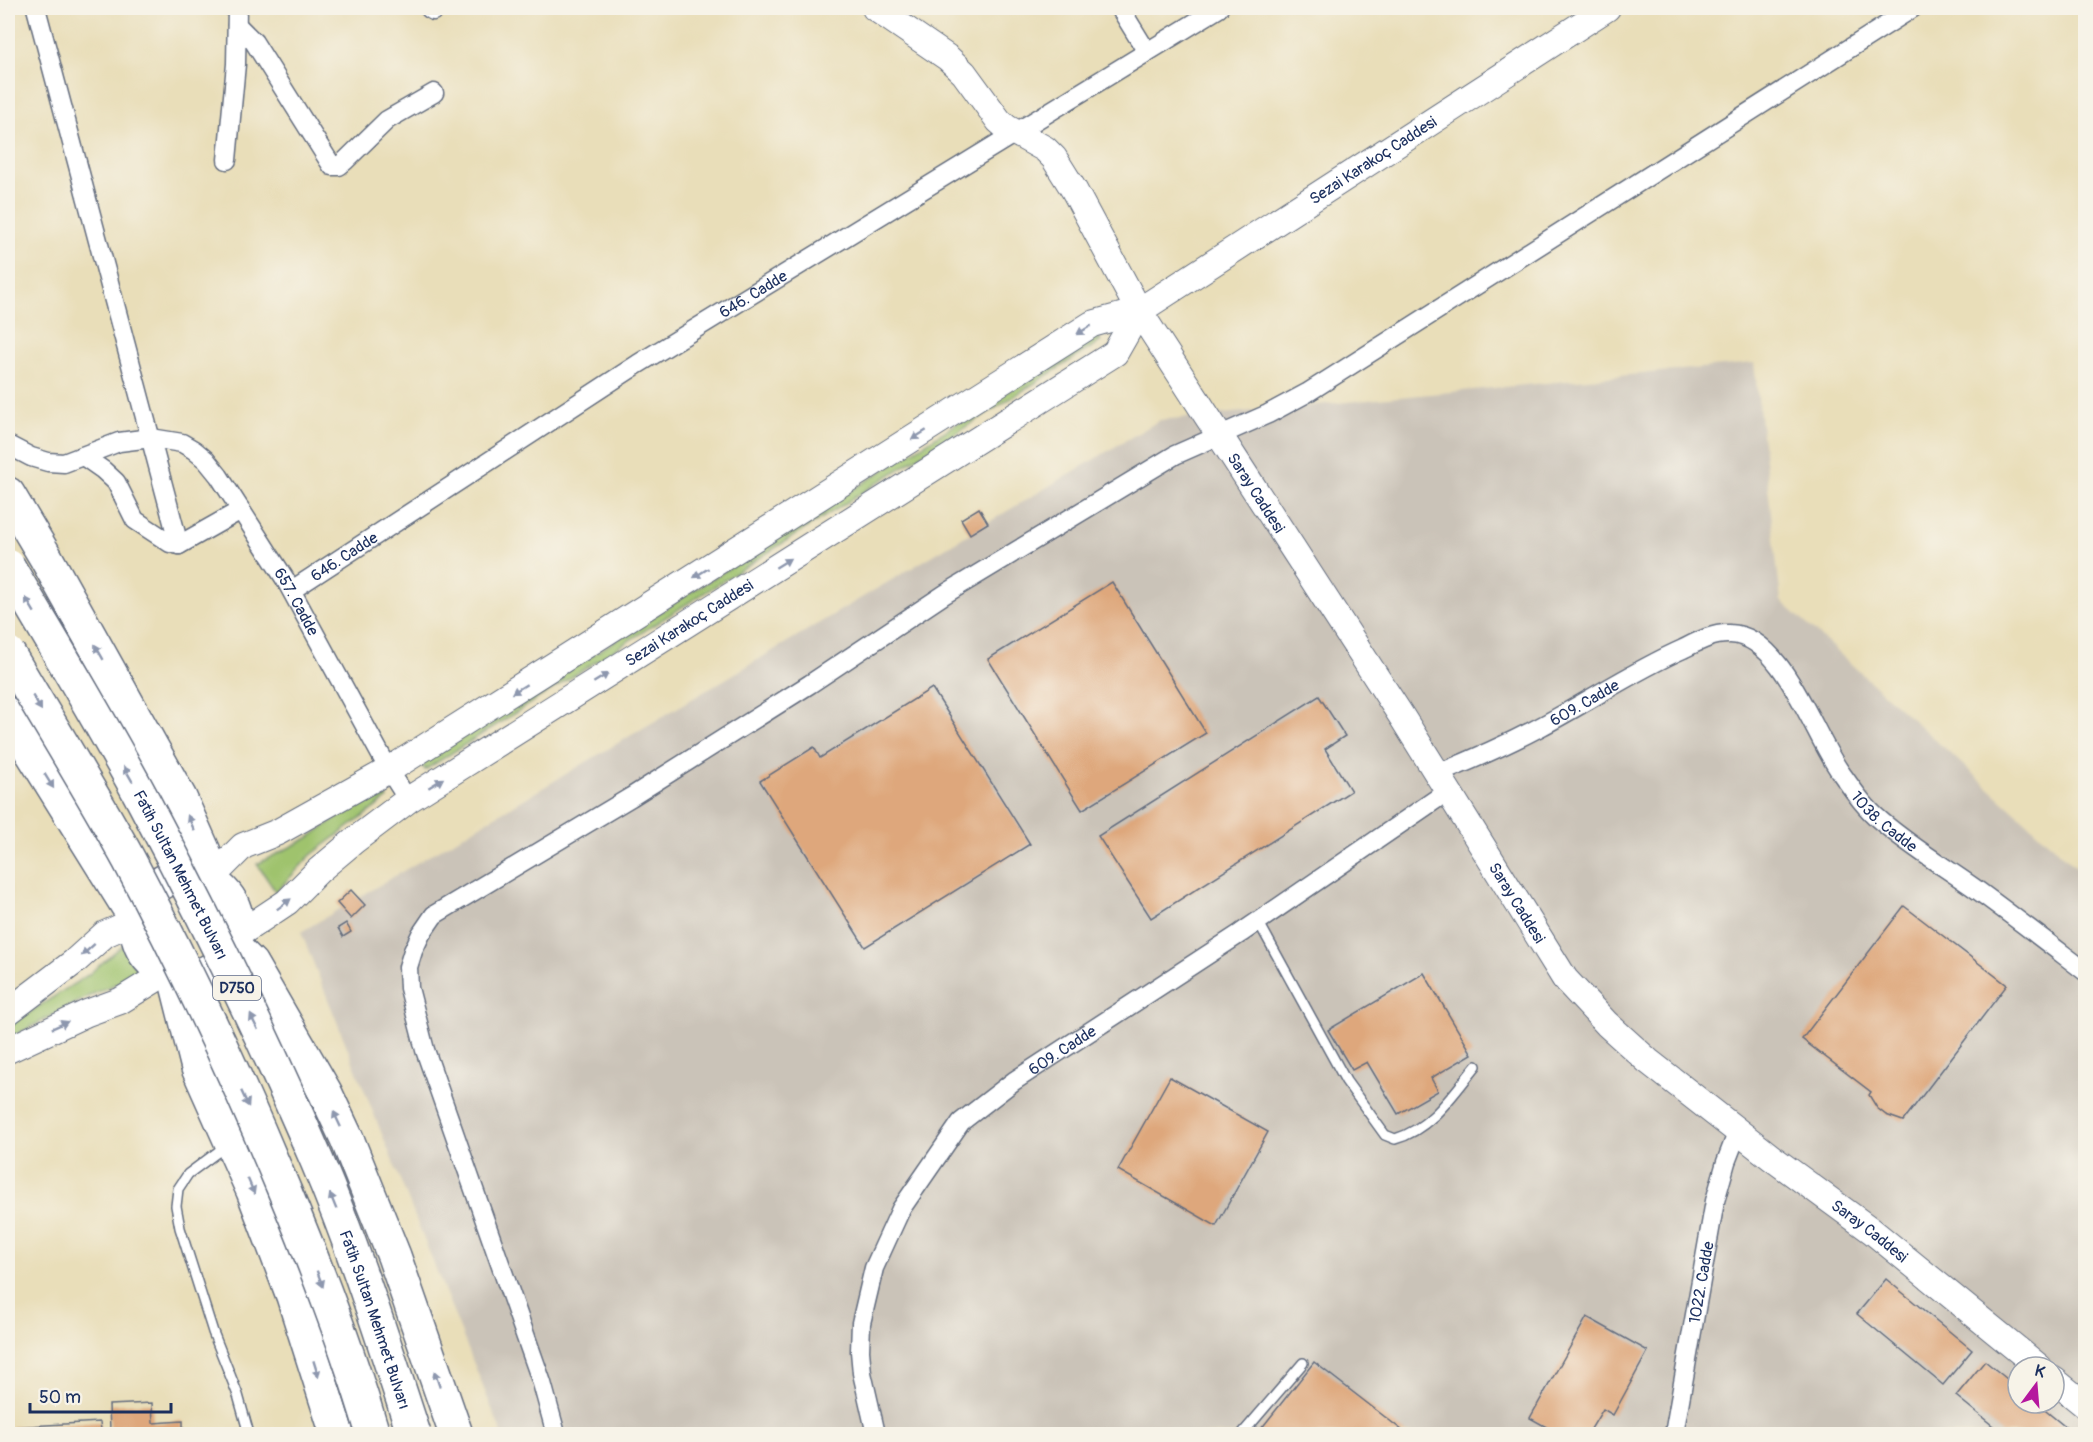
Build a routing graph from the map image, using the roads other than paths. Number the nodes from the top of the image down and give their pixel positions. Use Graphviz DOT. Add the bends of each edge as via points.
graph roads {
  1 [pos="39,8"];
  2 [pos="1120,8"];
  3 [pos="1219,8"];
  4 [pos="1607,8"];
  5 [pos="1913,8"];
  6 [pos="879,9"];
  7 [pos="237,16"];
  8 [pos="1147,52"];
  9 [pos="434,93"];
  10 [pos="1013,132"];
  11 [pos="227,160"];
  12 [pos="1139,311"];
  13 [pos="1220,436"];
  14 [pos="151,438"];
  15 [pos="8,445"];
  16 [pos="83,456"];
  17 [pos="8,494"];
  18 [pos="241,510"];
  19 [pos="179,545"];
  20 [pos="8,566"];
  21 [pos="292,590"];
  22 [pos="1731,633"];
  23 [pos="8,653"];
  24 [pos="8,714"];
  25 [pos="389,770"];
  26 [pos="1442,783"];
  27 [pos="408,800"];
  28 [pos="206,880"];
  29 [pos="138,917"];
  30 [pos="1258,921"];
  31 [pos="234,941"];
  32 [pos="170,972"];
  33 [pos="2085,972"];
  34 [pos="8,1012"];
  35 [pos="8,1050"];
  36 [pos="1476,1066"];
  37 [pos="1738,1131"];
  38 [pos="232,1142"];
  39 [pos="2024,1355"];
  40 [pos="1304,1363"];
  41 [pos="2066,1390"];
  42 [pos="2085,1406"];
  43 [pos="249,1434"];
  44 [pos="337,1434"];
  45 [pos="373,1434"];
  46 [pos="414,1434"];
  47 [pos="456,1434"];
  48 [pos="556,1434"];
  49 [pos="876,1434"];
  50 [pos="1242,1434"];
  51 [pos="1674,1434"];
  1 -- 14 [label="street"];
  2 -- 8 [label="street"];
  3 -- 8 [label="street, 646. Cadde"];
  4 -- 12 [label="street, Sezai Karakoç Caddesi"];
  5 -- 13 [label="street" via="1307,393"];
  6 -- 10 [label="street, Saray Caddesi" via="956,65 999,122"];
  7 -- 9 [label="street" via="332,166 345,161 387,120"];
  7 -- 11 [label="street"];
  8 -- 10 [label="street, 646. Cadde"];
  10 -- 12 [label="street, Saray Caddesi" via="1046,149 1054,158"];
  10 -- 21 [label="street, 646. Cadde" via="639,364"];
  12 -- 13 [label="street, Saray Caddesi"];
  12 -- 25 [label="street, Sezai Karakoç Caddesi, one-way" via="1092,324"];
  27 -- 12 [label="street, Sezai Karakoç Caddesi, one-way" via="1115,353"];
  13 -- 26 [label="street, Saray Caddesi"];
  13 -- 48 [label="street" via="1175,455 945,594 631,797 434,915 421,934 411,959 409,988 425,1050 542,1383"];
  14 -- 16 [label="street, 657. Cadde" via="119,442"];
  14 -- 18 [label="street, 657. Cadde" via="182,443 194,450 219,476"];
  14 -- 19 [label="street"];
  15 -- 16 [label="street, 657. Cadde" via="48,462 64,463"];
  16 -- 19 [label="street" via="116,482 135,520"];
  28 -- 17 [label="highway, one-way" via="204,852 180,798"];
  18 -- 19 [label="street"];
  18 -- 21 [label="street, 657. Cadde"];
  46 -- 20 [label="highway, Fatih Sultan Mehmet Bulvarı / D750, one-way, bridge" via="354,1254 278,1072 144,803"];
  21 -- 25 [label="street, 657. Cadde"];
  22 -- 26 [label="street, 609. Cadde" via="1704,639 1665,657 1492,751"];
  22 -- 33 [label="street, 1038. Cadde" via="1757,642 1782,666 1832,761 1882,822"];
  23 -- 45 [label="highway, D750, one-way, bridge" via="128,859 213,1028 307,1245"];
  24 -- 29 [label="highway, one-way"];
  25 -- 27 [label="street, 657. Cadde"];
  25 -- 28 [label="street, Sezai Karakoç Caddesi" via="278,832 243,846"];
  26 -- 30 [label="street, 609. Cadde"];
  26 -- 37 [label="street, Saray Caddesi" via="1566,979 1607,1024"];
  31 -- 27 [label="street, Sezai Karakoç Caddesi, one-way" via="287,902 318,871"];
  28 -- 29 [label="highway" via="178,876 164,882 151,891"];
  28 -- 31 [label="highway" via="231,901 236,916"];
  29 -- 32 [label="highway" via="138,936 144,951 154,963"];
  29 -- 34 [label="street, one-way" via="105,934"];
  30 -- 36 [label="lane" via="1346,1081 1384,1135 1395,1138 1418,1129 1439,1111"];
  30 -- 49 [label="street, 609. Cadde" via="1014,1081 961,1122 901,1209 874,1268 861,1323 860,1351"];
  31 -- 32 [label="highway" via="224,959 212,969 182,976"];
  47 -- 31 [label="highway, one-way" via="394,1256 347,1139 325,1092"];
  35 -- 32 [label="street, one-way" via="120,1001"];
  32 -- 38 [label="highway" via="198,1068"];
  37 -- 39 [label="street, Saray Caddesi" via="1872,1232"];
  37 -- 51 [label="street, 1022. Cadde" via="1716,1202"];
  38 -- 43 [label="lane" via="188,1174 178,1189 176,1206 213,1332"];
  38 -- 44 [label="highway, one-way" via="294,1296"];
  40 -- 50 [label="lane"];
  41 -- 42 [label="street"];
}
